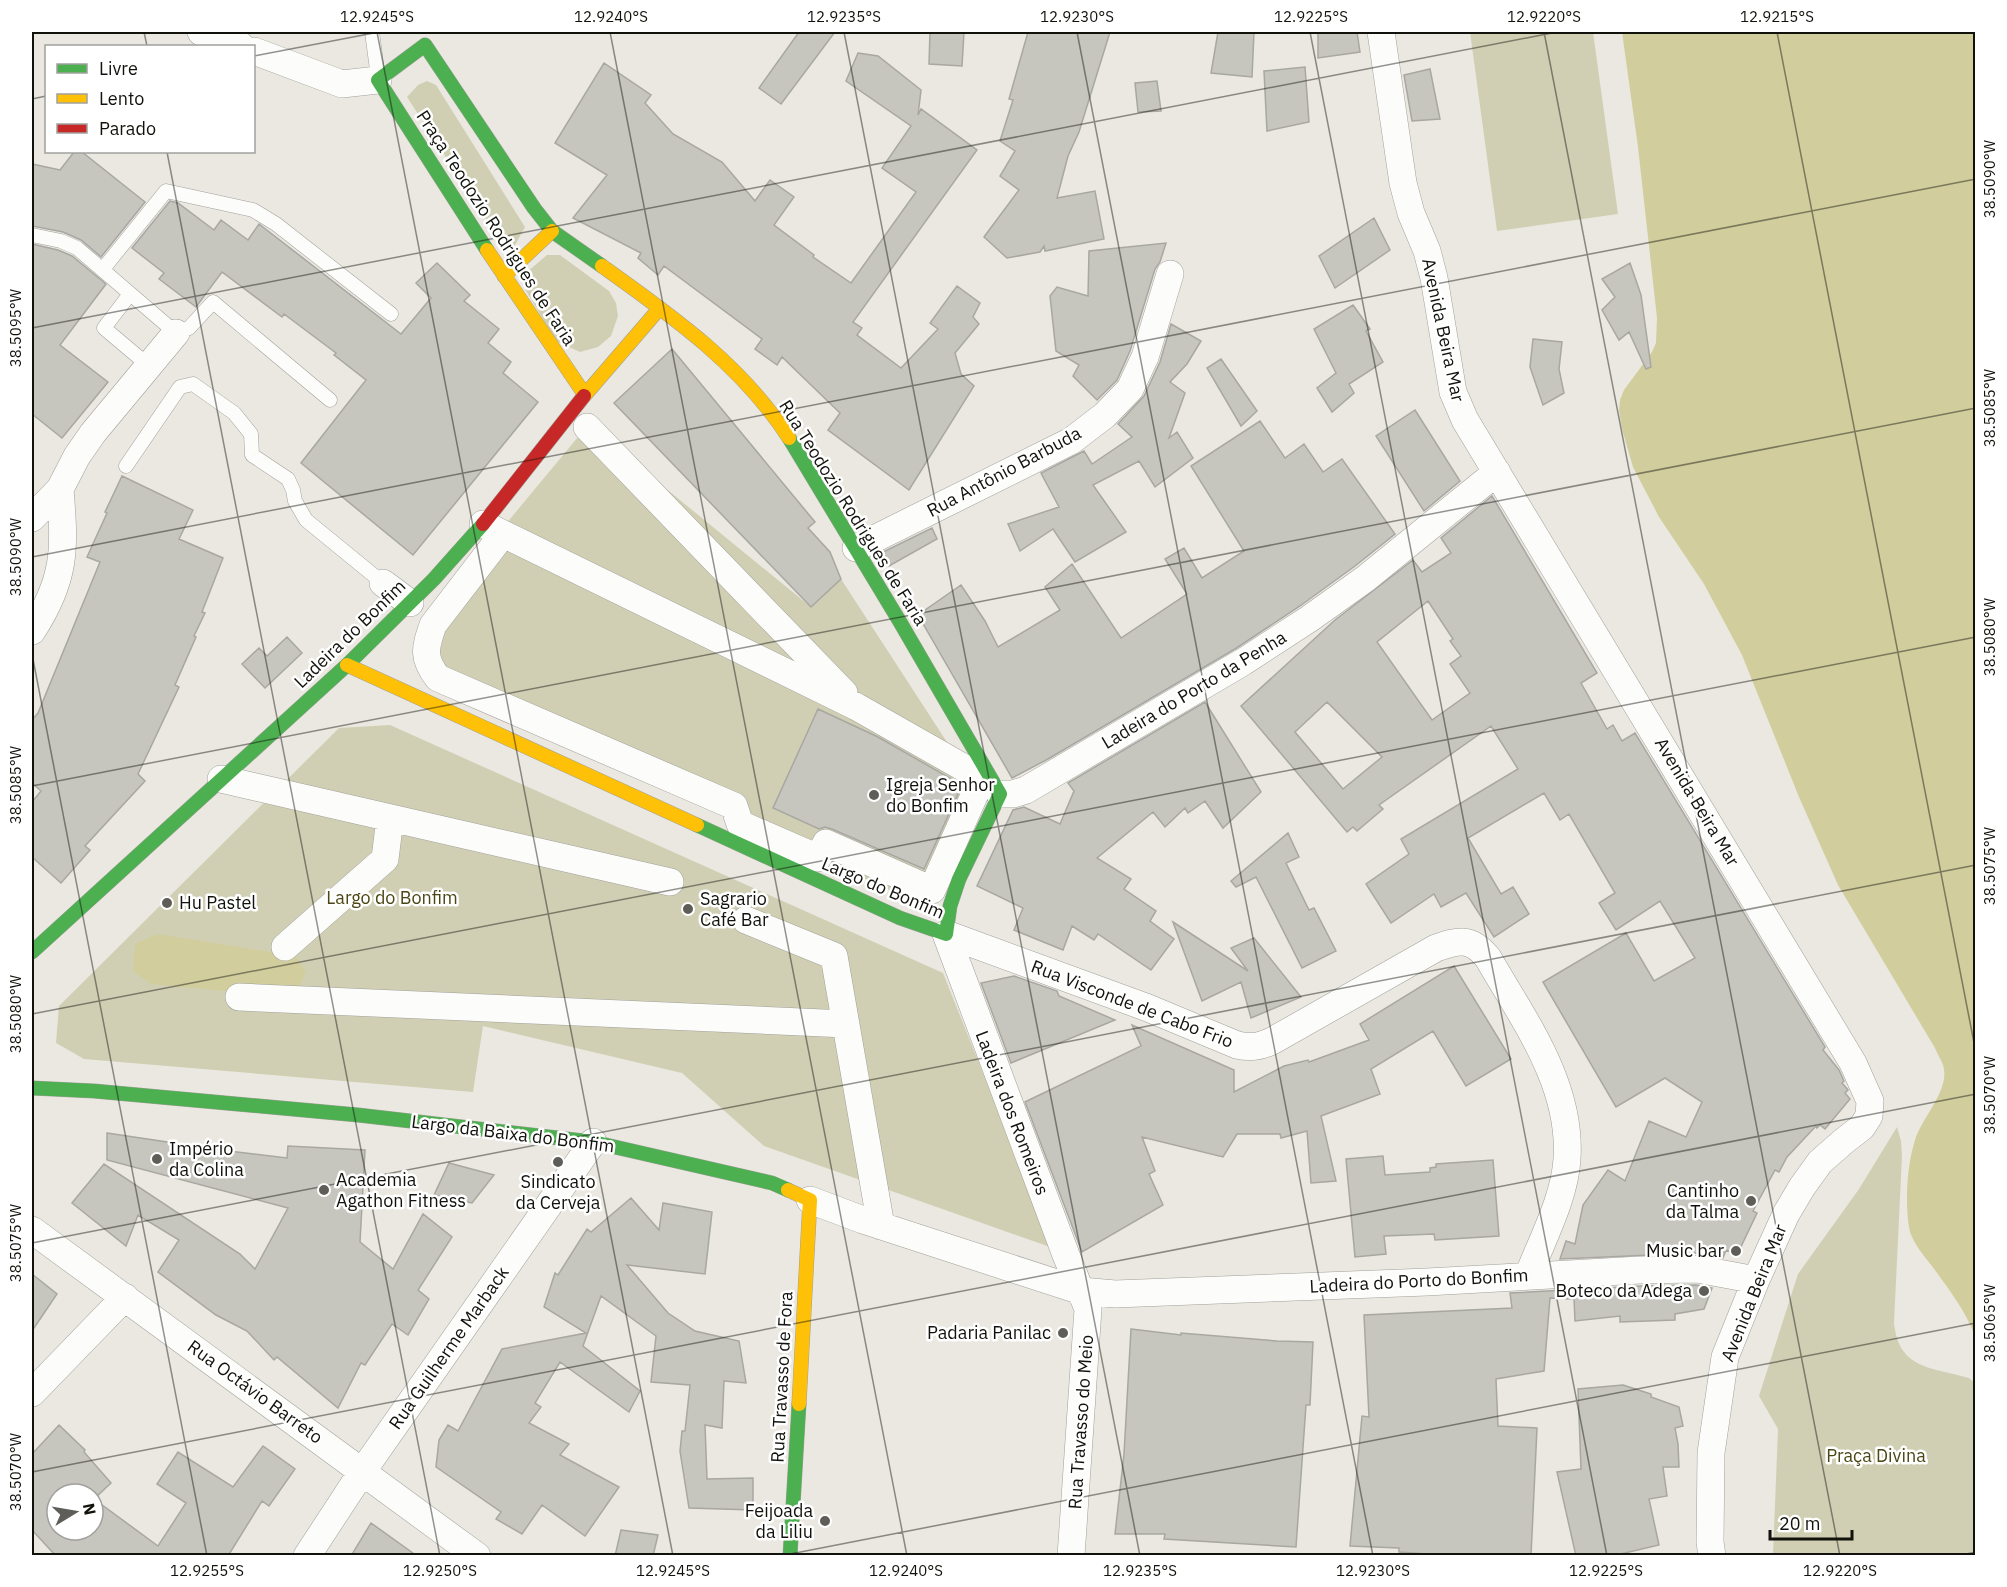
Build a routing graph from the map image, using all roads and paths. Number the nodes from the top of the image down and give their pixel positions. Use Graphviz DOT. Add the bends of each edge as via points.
graph roads {
  1 [pos="201,32"];
  2 [pos="372,32"];
  3 [pos="1381,32"];
  4 [pos="430,38"];
  5 [pos="239,45"];
  6 [pos="255,51"];
  7 [pos="378,80"];
  8 [pos="552,231"];
  9 [pos="32,235"];
  10 [pos="103,269"];
  11 [pos="1170,274"];
  12 [pos="504,276"];
  13 [pos="130,294"];
  14 [pos="659,309"];
  15 [pos="391,314"];
  16 [pos="176,333"];
  17 [pos="149,366"];
  18 [pos="585,395"];
  19 [pos="330,400"];
  20 [pos="587,427"];
  21 [pos="126,466"];
  22 [pos="1497,472"];
  23 [pos="60,489"];
  24 [pos="32,518"];
  25 [pos="493,529"];
  26 [pos="856,548"];
  27 [pos="383,583"];
  28 [pos="410,603"];
  29 [pos="32,631"];
  30 [pos="347,665"];
  31 [pos="857,706"];
  32 [pos="221,779"];
  33 [pos="1000,794"];
  34 [pos="390,818"];
  35 [pos="670,882"];
  36 [pos="746,920"];
  37 [pos="945,934"];
  38 [pos="285,947"];
  39 [pos="32,952"];
  40 [pos="239,998"];
  41 [pos="846,1024"];
  42 [pos="32,1088"];
  43 [pos="593,1142"];
  44 [pos="810,1200"];
  45 [pos="881,1226"];
  46 [pos="32,1230"];
  47 [pos="1528,1276"];
  48 [pos="1756,1280"];
  49 [pos="1082,1290"];
  50 [pos="125,1297"];
  51 [pos="32,1393"];
  52 [pos="362,1472"];
  53 [pos="307,1556"];
  54 [pos="477,1556"];
  55 [pos="790,1556"];
  56 [pos="1071,1556"];
  57 [pos="1712,1556"];
  1 -- 5 [label="street"];
  2 -- 7 [label="lane"];
  3 -- 22 [label="street, Avenida Beira Mar" via="1403,183 1432,269 1453,392"];
  4 -- 7 [label="street"];
  4 -- 8 [label="street, Rua Teodozio Rodrigues de Faria"];
  6 -- 7 [label="street" via="342,84"];
  7 -- 12 [label="street, Praça Teodozio Rodrigues de Faria"];
  8 -- 12 [label="street"];
  8 -- 14 [label="street, Rua Teodozio Rodrigues de Faria"];
  9 -- 10 [label="lane" via="69,244"];
  10 -- 13 [label="lane"];
  10 -- 15 [label="lane" via="166,191 253,210"];
  11 -- 26 [label="street, Rua Antônio Barbuda" via="1145,357 1130,389 1105,415 1071,441"];
  12 -- 18 [label="street, Praça Teodozio Rodrigues de Faria"];
  13 -- 16 [label="lane"];
  13 -- 17 [label="lane" via="104,328"];
  14 -- 18 [label="street, Ladeira do Bonfim"];
  14 -- 26 [label="street, Rua Teodozio Rodrigues de Faria" via="702,340 750,387 777,420"];
  16 -- 17 [label="street"];
  16 -- 19 [label="lane" via="189,328 213,302"];
  17 -- 23 [label="street" via="93,433"];
  18 -- 25 [label="street, Ladeira do Bonfim"];
  20 -- 31 [label="street"];
  21 -- 27 [label="lane" via="180,387 193,384 234,413 251,434 252,455 288,479 306,520"];
  22 -- 33 [label="street, Ladeira do Porto da Penha" via="1309,619 1026,790"];
  22 -- 48 [label="street, Avenida Beira Mar" via="1853,1063 1870,1101 1869,1116 1862,1127 1820,1162 1802,1187"];
  23 -- 24 [label="street"];
  23 -- 29 [label="street" via="63,557 46,609"];
  25 -- 28 [label="street, Ladeira do Bonfim"];
  25 -- 31 [label="street"];
  25 -- 31 [label="street" via="433,625 426,657 438,678 734,806 740,824 818,858 826,843 932,890 982,778"];
  26 -- 33 [label="street, Rua Teodozio Rodrigues de Faria"];
  27 -- 28 [label="street"];
  28 -- 30 [label="street, Ladeira do Bonfim"];
  30 -- 32 [label="street, Ladeira do Bonfim"];
  30 -- 37 [label="street, Largo do Bonfim" via="900,918"];
  32 -- 34 [label="street"];
  32 -- 39 [label="street, Ladeira do Bonfim"];
  33 -- 37 [label="street" via="959,879"];
  34 -- 35 [label="street"];
  34 -- 38 [label="street" via="385,859"];
  36 -- 41 [label="street" via="834,956"];
  37 -- 47 [label="street, Rua Visconde de Cabo Frio" via="1249,1047 1261,1047 1436,948 1465,941 1478,946 1545,1059 1559,1093 1566,1130 1567,1160 1561,1191"];
  37 -- 49 [label="street, Ladeira dos Romeiros"];
  40 -- 41 [label="street"];
  41 -- 45 [label="street"];
  42 -- 43 [label="street, Largo da Baixa do Bonfim" via="358,1115"];
  43 -- 44 [label="street, Largo da Baixa do Bonfim" via="772,1183"];
  43 -- 52 [label="street, Rua Guilherme Marback"];
  44 -- 45 [label="street, Largo da Baixa do Bonfim"];
  44 -- 55 [label="street, Rua Travasso de Fora"];
  45 -- 49 [label="street, Largo da Baixa do Bonfim"];
  46 -- 50 [label="street, Rua Octávio Barreto"];
  47 -- 48 [label="street, Ladeira do Porto do Bonfim" via="1697,1269"];
  47 -- 49 [label="street, Ladeira do Porto do Bonfim" via="1115,1294"];
  48 -- 57 [label="street, Avenida Beira Mar" via="1725,1357 1711,1453"];
  49 -- 56 [label="street, Rua Travasso do Meio" via="1089,1317"];
  50 -- 51 [label="street"];
  50 -- 52 [label="street, Rua Octávio Barreto"];
  52 -- 53 [label="street, Rua Guilherme Marback"];
  52 -- 54 [label="street, Rua Octávio Barreto"];
}
